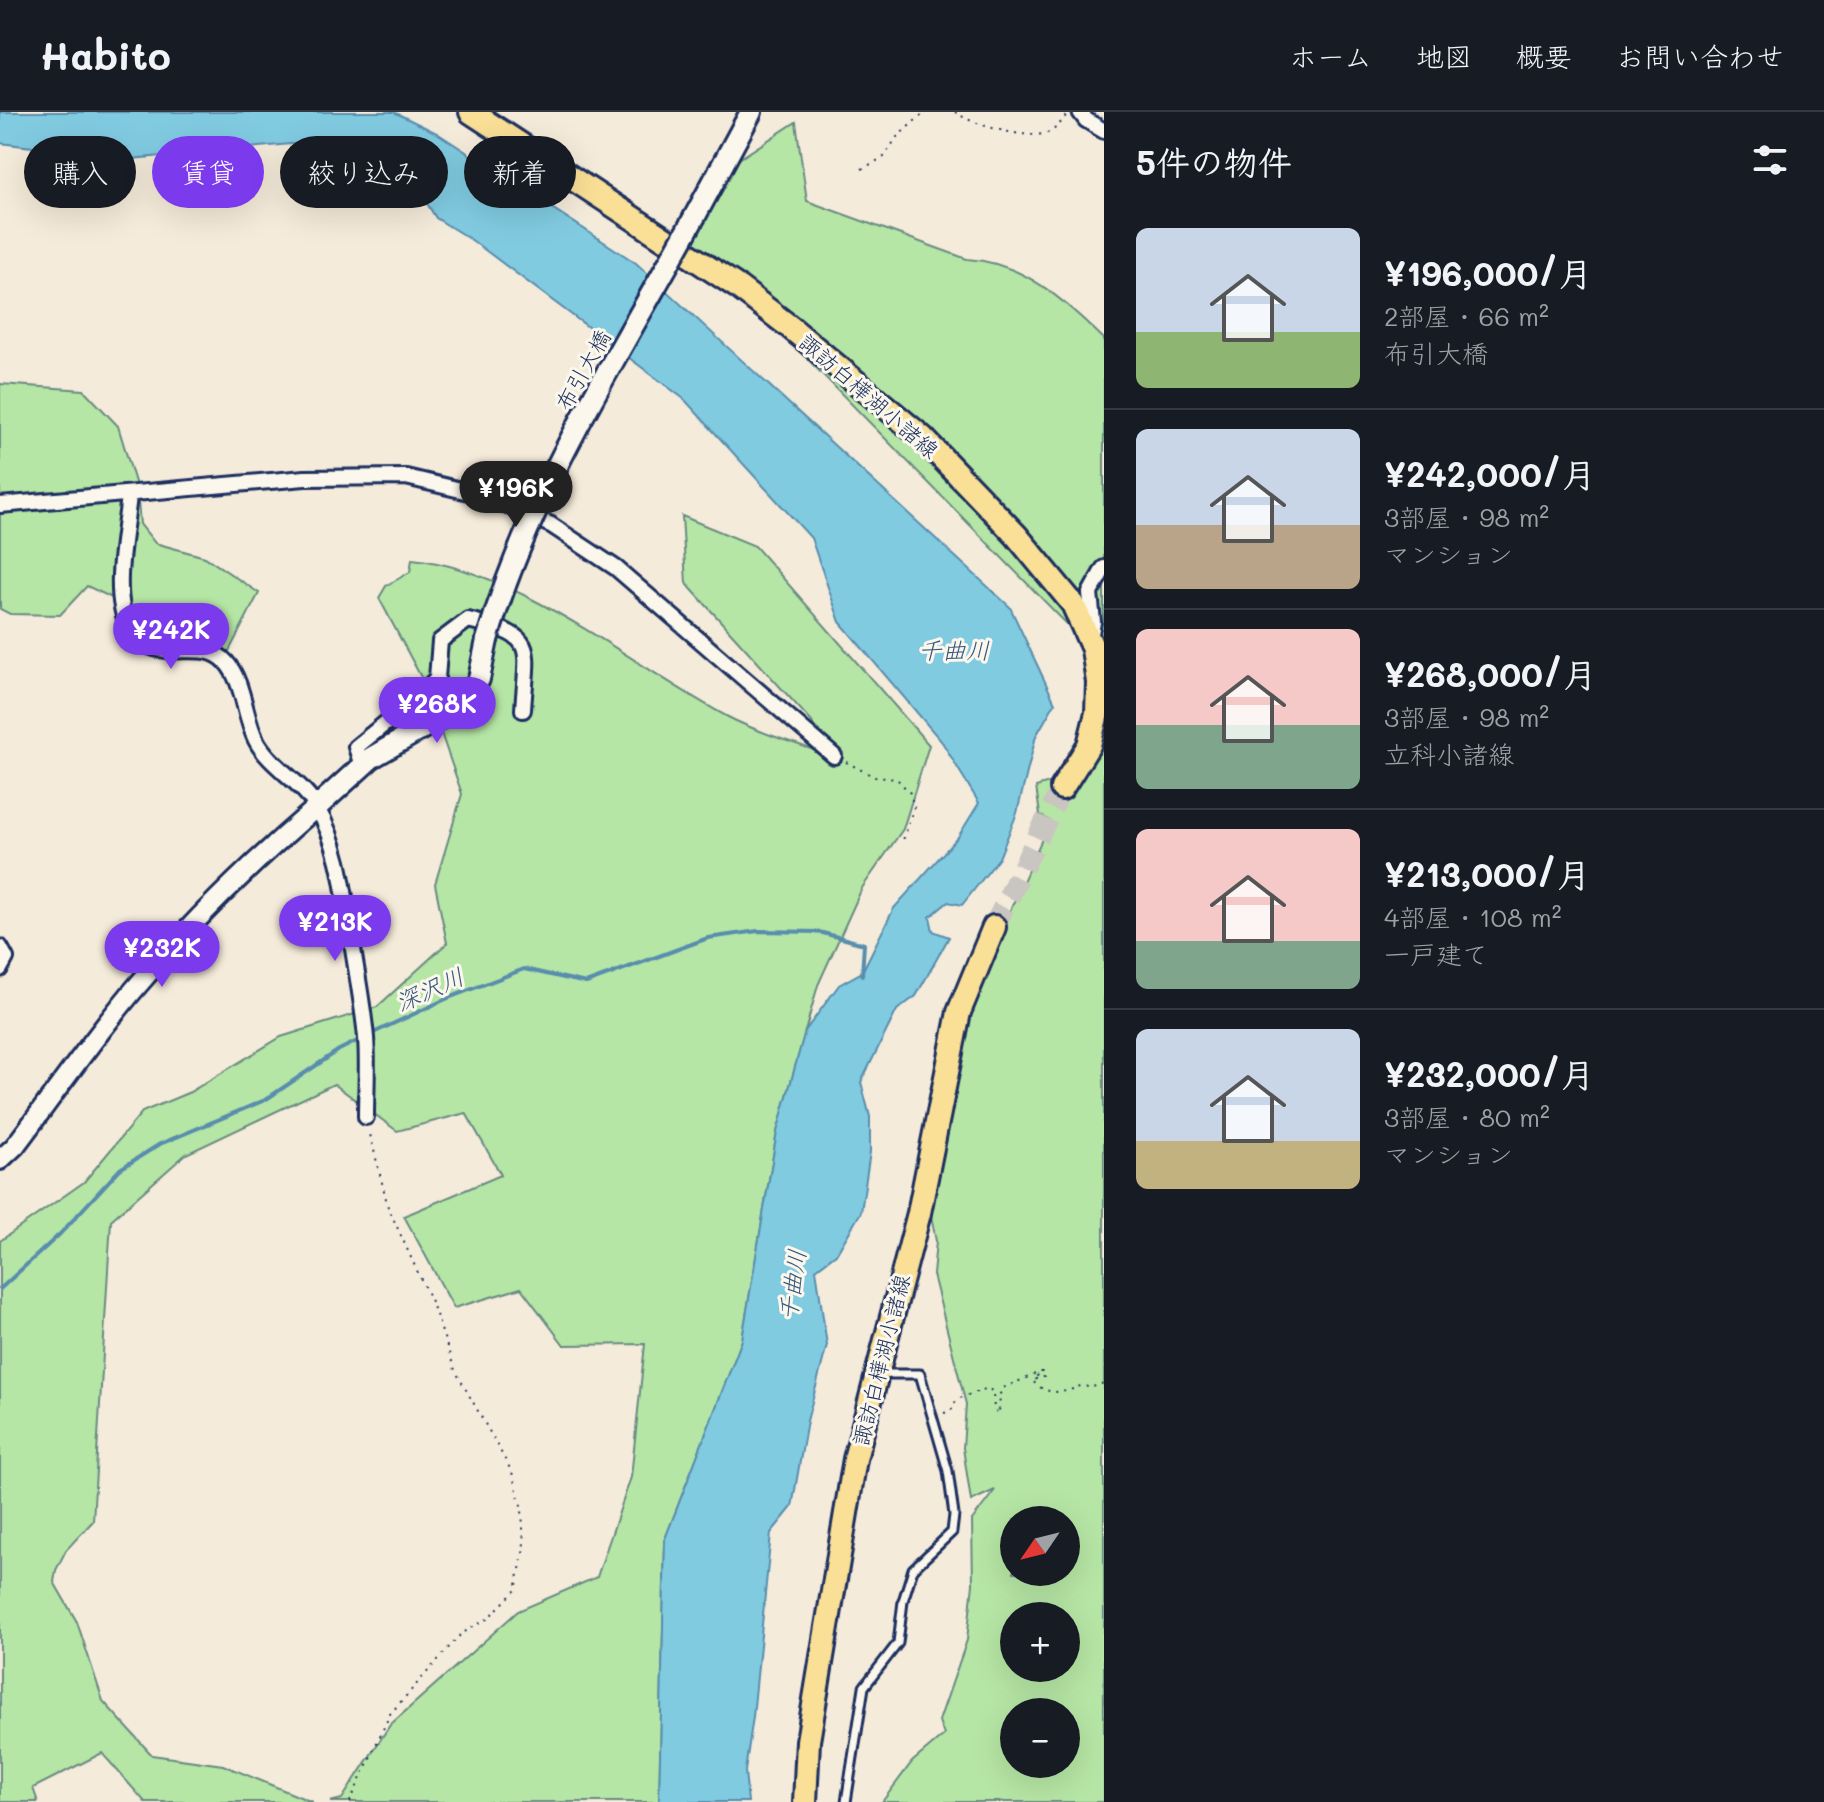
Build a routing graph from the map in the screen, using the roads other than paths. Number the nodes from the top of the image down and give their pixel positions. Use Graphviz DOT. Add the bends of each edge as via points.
graph roads {
  1 [pos="471,112"];
  2 [pos="751,112"];
  3 [pos="1080,112"];
  4 [pos="1104,131"];
  5 [pos="129,495"];
  6 [pos="0,505"];
  7 [pos="1104,568"];
  8 [pos="1090,639"];
  9 [pos="523,710"];
  10 [pos="834,756"];
  11 [pos="362,766"];
  12 [pos="1062,788"];
  13 [pos="317,807"];
  14 [pos="994,927"];
  15 [pos="0,947"];
  16 [pos="0,969"];
  17 [pos="366,1117"];
  18 [pos="0,1160"];
  19 [pos="879,1374"];
  20 [pos="805,1802"];
  21 [pos="846,1802"];
  1 -- 8 [label="main road, 諏訪白樺湖小諸線" via="738,287 845,371 923,438 1016,535 1073,604"];
  2 -- 11 [label="main road, 布引大橋, bridge" via="548,485 504,581 479,679 466,703"];
  3 -- 4 [label="street"];
  5 -- 6 [label="street"];
  5 -- 10 [label="street" via="305,478 406,477 509,504 573,537 616,568"];
  5 -- 13 [label="street" via="120,584 127,625 150,647 208,651 223,658 257,743"];
  7 -- 8 [label="street" via="1090,593"];
  8 -- 12 [label="main road, 諏訪白樺湖小諸線" via="1097,713 1089,745"];
  9 -- 11 [label="street" via="527,651 519,637 468,620 440,641 437,678 356,747"];
  11 -- 13 [label="main road, 布引大橋"];
  13 -- 17 [label="street" via="340,863 366,1039"];
  13 -- 18 [label="street" via="191,925"];
  14 -- 19 [label="main road, 諏訪白樺湖小諸線" via="951,1040 919,1213"];
  15 -- 16 [label="street" via="6,958"];
  19 -- 20 [label="main road, 諏訪白樺湖小諸線" via="855,1459 827,1617 808,1741"];
  19 -- 21 [label="lane" via="920,1374 945,1459 954,1515 952,1532 913,1569 898,1643 860,1697"];
}
